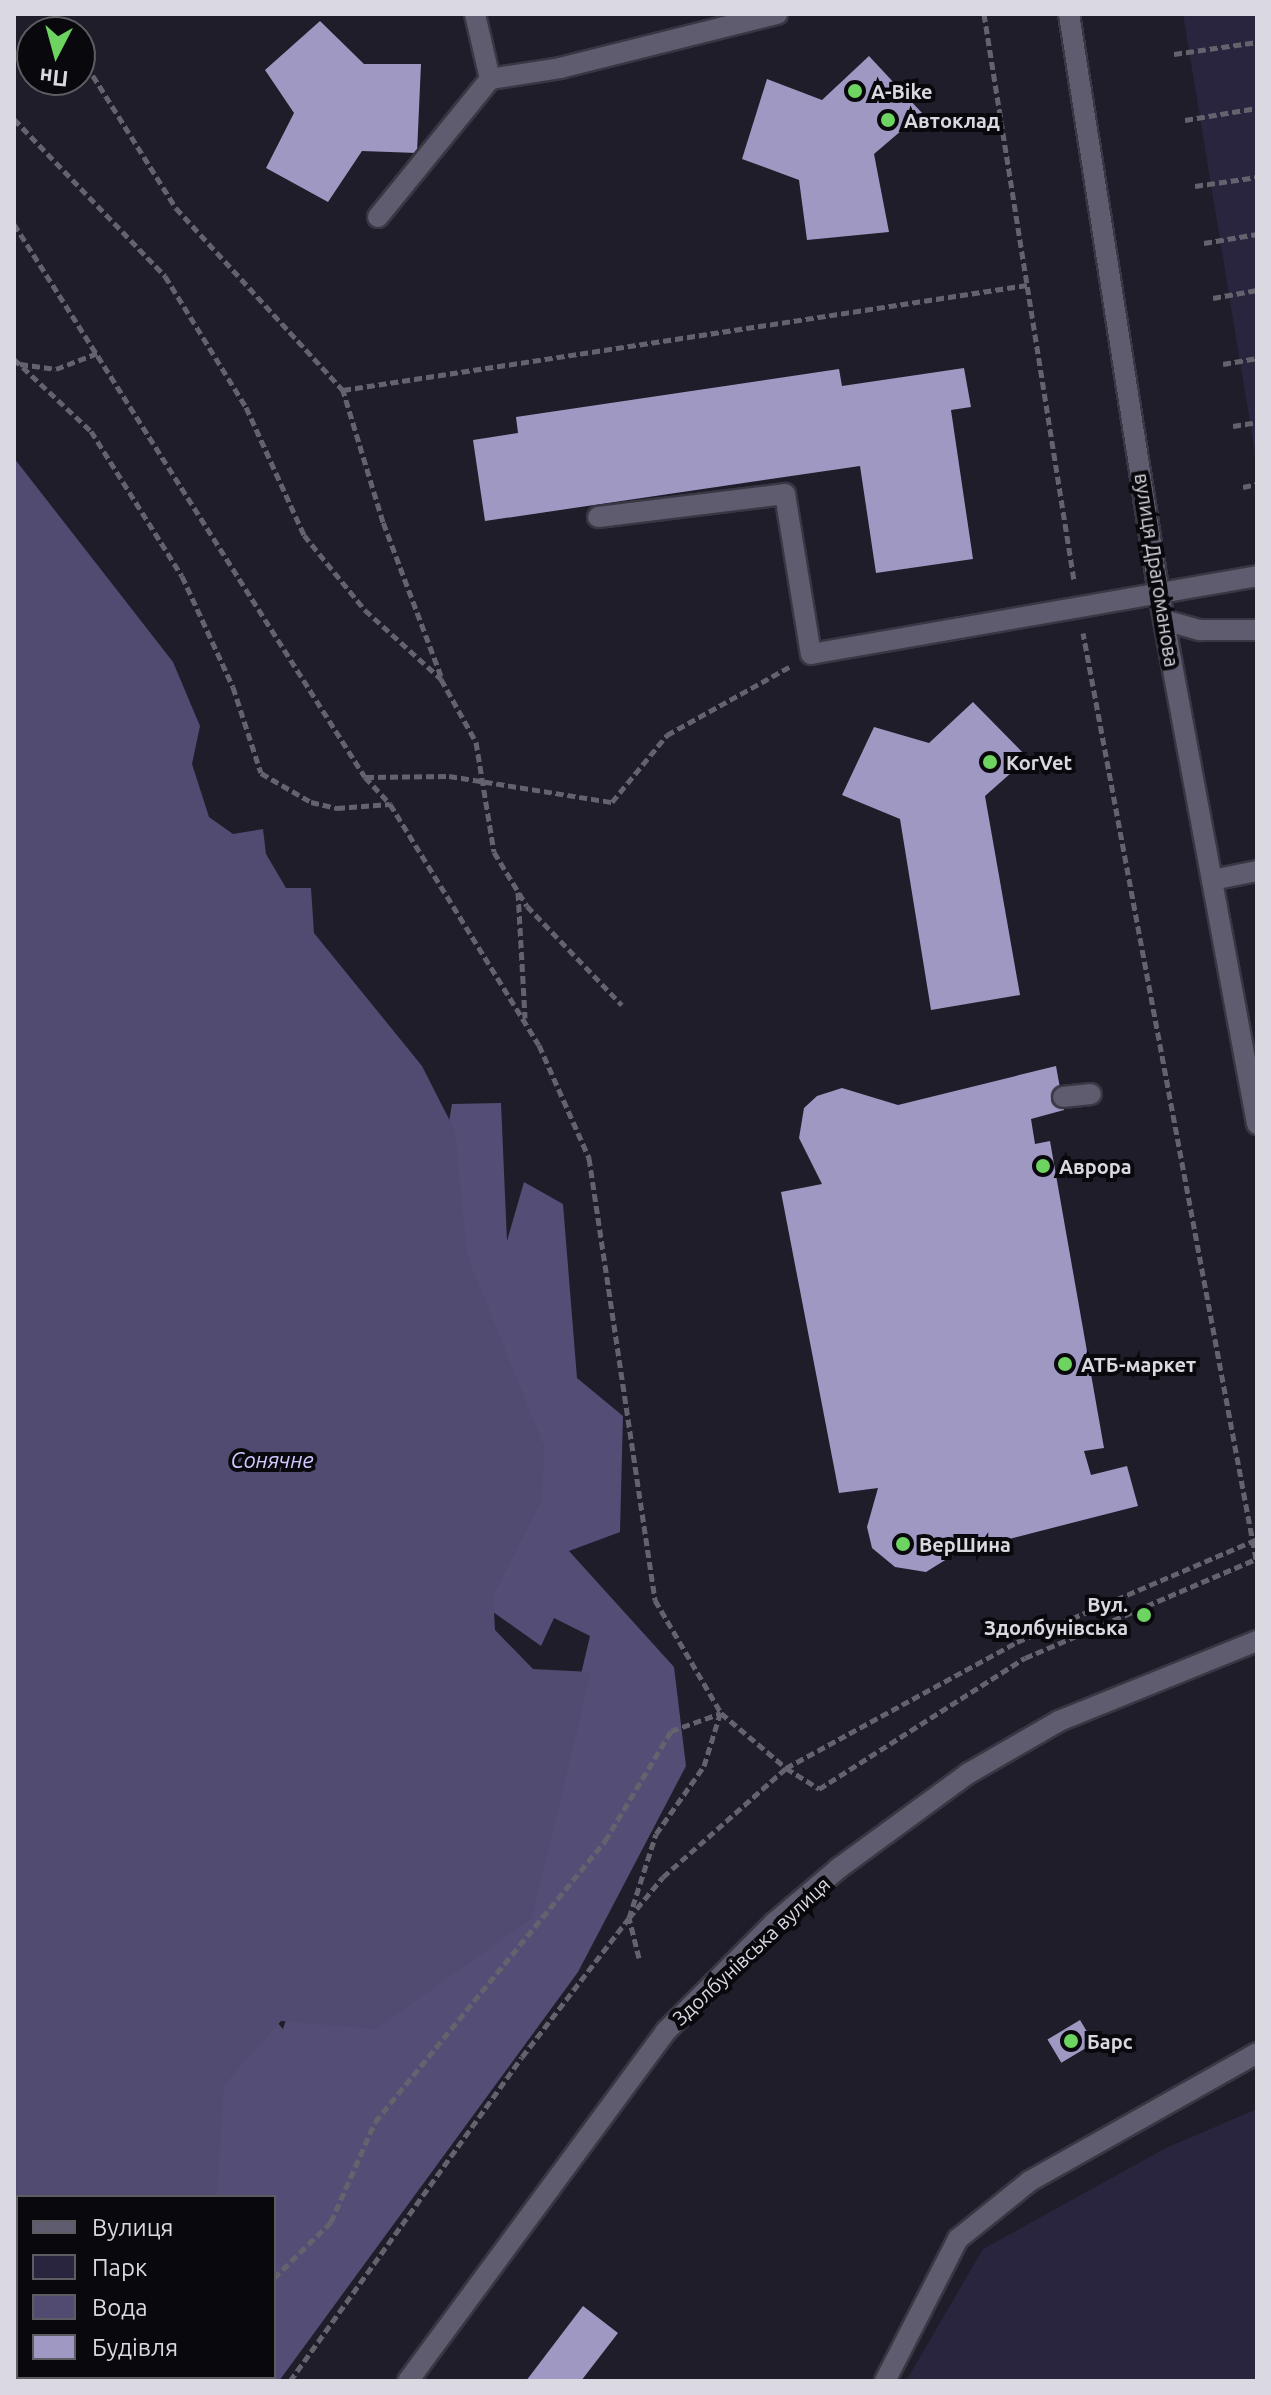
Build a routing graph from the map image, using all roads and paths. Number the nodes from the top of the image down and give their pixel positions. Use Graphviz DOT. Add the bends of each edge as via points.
graph roads {
  1 [pos="475,14"];
  2 [pos="777,14"];
  3 [pos="984,14"];
  4 [pos="1069,14"];
  5 [pos="726,19"];
  6 [pos="1257,42"];
  7 [pos="1174,54"];
  8 [pos="490,79"];
  9 [pos="96,80"];
  10 [pos="1257,108"];
  11 [pos="14,119"];
  12 [pos="1185,120"];
  13 [pos="1257,177"];
  14 [pos="1195,186"];
  15 [pos="378,217"];
  16 [pos="14,224"];
  17 [pos="1257,234"];
  18 [pos="1204,243"];
  19 [pos="1027,285"];
  20 [pos="1257,290"];
  21 [pos="1213,298"];
  22 [pos="98,353"];
  23 [pos="1257,358"];
  24 [pos="17,361"];
  25 [pos="1223,364"];
  26 [pos="343,390"];
  27 [pos="1257,422"];
  28 [pos="1233,426"];
  29 [pos="1257,484"];
  30 [pos="1243,487"];
  31 [pos="598,517"];
  32 [pos="1257,576"];
  33 [pos="1159,594"];
  34 [pos="1079,608"];
  35 [pos="1164,620"];
  36 [pos="1257,630"];
  37 [pos="811,654"];
  38 [pos="441,679"];
  39 [pos="365,777"];
  40 [pos="479,783"];
  41 [pos="390,804"];
  42 [pos="1257,871"];
  43 [pos="1212,880"];
  44 [pos="518,891"];
  45 [pos="622,1005"];
  46 [pos="526,1022"];
  47 [pos="1091,1094"];
  48 [pos="1063,1097"];
  49 [pos="1257,1124"];
  50 [pos="1254,1540"];
  51 [pos="1257,1641"];
  52 [pos="721,1713"];
  53 [pos="786,1768"];
  54 [pos="629,1918"];
  55 [pos="639,1958"];
  56 [pos="1257,2053"];
  57 [pos="276,2276"];
  58 [pos="290,2381"];
  59 [pos="408,2381"];
  60 [pos="885,2381"];
  1 -- 8 [label="street"];
  2 -- 5 [label="street"];
  3 -- 19 [label="path"];
  4 -- 33 [label="street, вулиця Драгоманова"];
  5 -- 8 [label="street" via="560,68"];
  6 -- 7 [label="path"];
  8 -- 15 [label="street"];
  9 -- 26 [label="path" via="176,208"];
  10 -- 12 [label="path"];
  11 -- 38 [label="path" via="165,276 246,407 304,535 365,610"];
  13 -- 14 [label="path"];
  16 -- 22 [label="path"];
  17 -- 18 [label="path"];
  19 -- 26 [label="path"];
  19 -- 34 [label="path"];
  20 -- 21 [label="path"];
  22 -- 24 [label="path" via="56,369"];
  22 -- 39 [label="path"];
  23 -- 25 [label="path"];
  24 -- 41 [label="path" via="91,431 182,576 233,687 261,773 311,802 337,808"];
  26 -- 38 [label="path" via="383,522"];
  27 -- 28 [label="path"];
  29 -- 30 [label="path"];
  31 -- 37 [label="street" via="785,494"];
  32 -- 33 [label="street"];
  33 -- 34 [label="street"];
  33 -- 35 [label="street, вулиця Драгоманова"];
  34 -- 37 [label="street"];
  34 -- 50 [label="path"];
  35 -- 36 [label="street" via="1200,630"];
  35 -- 43 [label="street, вулиця Драгоманова"];
  37 -- 40 [label="path" via="667,735 612,802"];
  38 -- 40 [label="path" via="476,742"];
  39 -- 40 [label="path" via="449,776"];
  39 -- 41 [label="path"];
  40 -- 44 [label="path" via="494,852"];
  41 -- 46 [label="path"];
  42 -- 43 [label="street"];
  43 -- 49 [label="street, вулиця Драгоманова"];
  44 -- 45 [label="path"];
  44 -- 46 [label="path"];
  46 -- 52 [label="path" via="589,1158 655,1600"];
  47 -- 48 [label="street"];
  50 -- 53 [label="path" via="1017,1642"];
  50 -- 53 [label="path" via="1256,1559 1025,1658 819,1789"];
  51 -- 59 [label="street, Здолбунівська вулиця" via="1059,1721 969,1773 774,1923 666,2031"];
  52 -- 53 [label="path"];
  52 -- 54 [label="path" via="704,1766 656,1834"];
  52 -- 57 [label="path" via="671,1731 605,1841 375,2122 331,2222"];
  53 -- 54 [label="path" via="663,1877"];
  54 -- 55 [label="path"];
  54 -- 58 [label="path" via="522,2057"];
  56 -- 60 [label="street" via="1030,2181 958,2239"];
}
